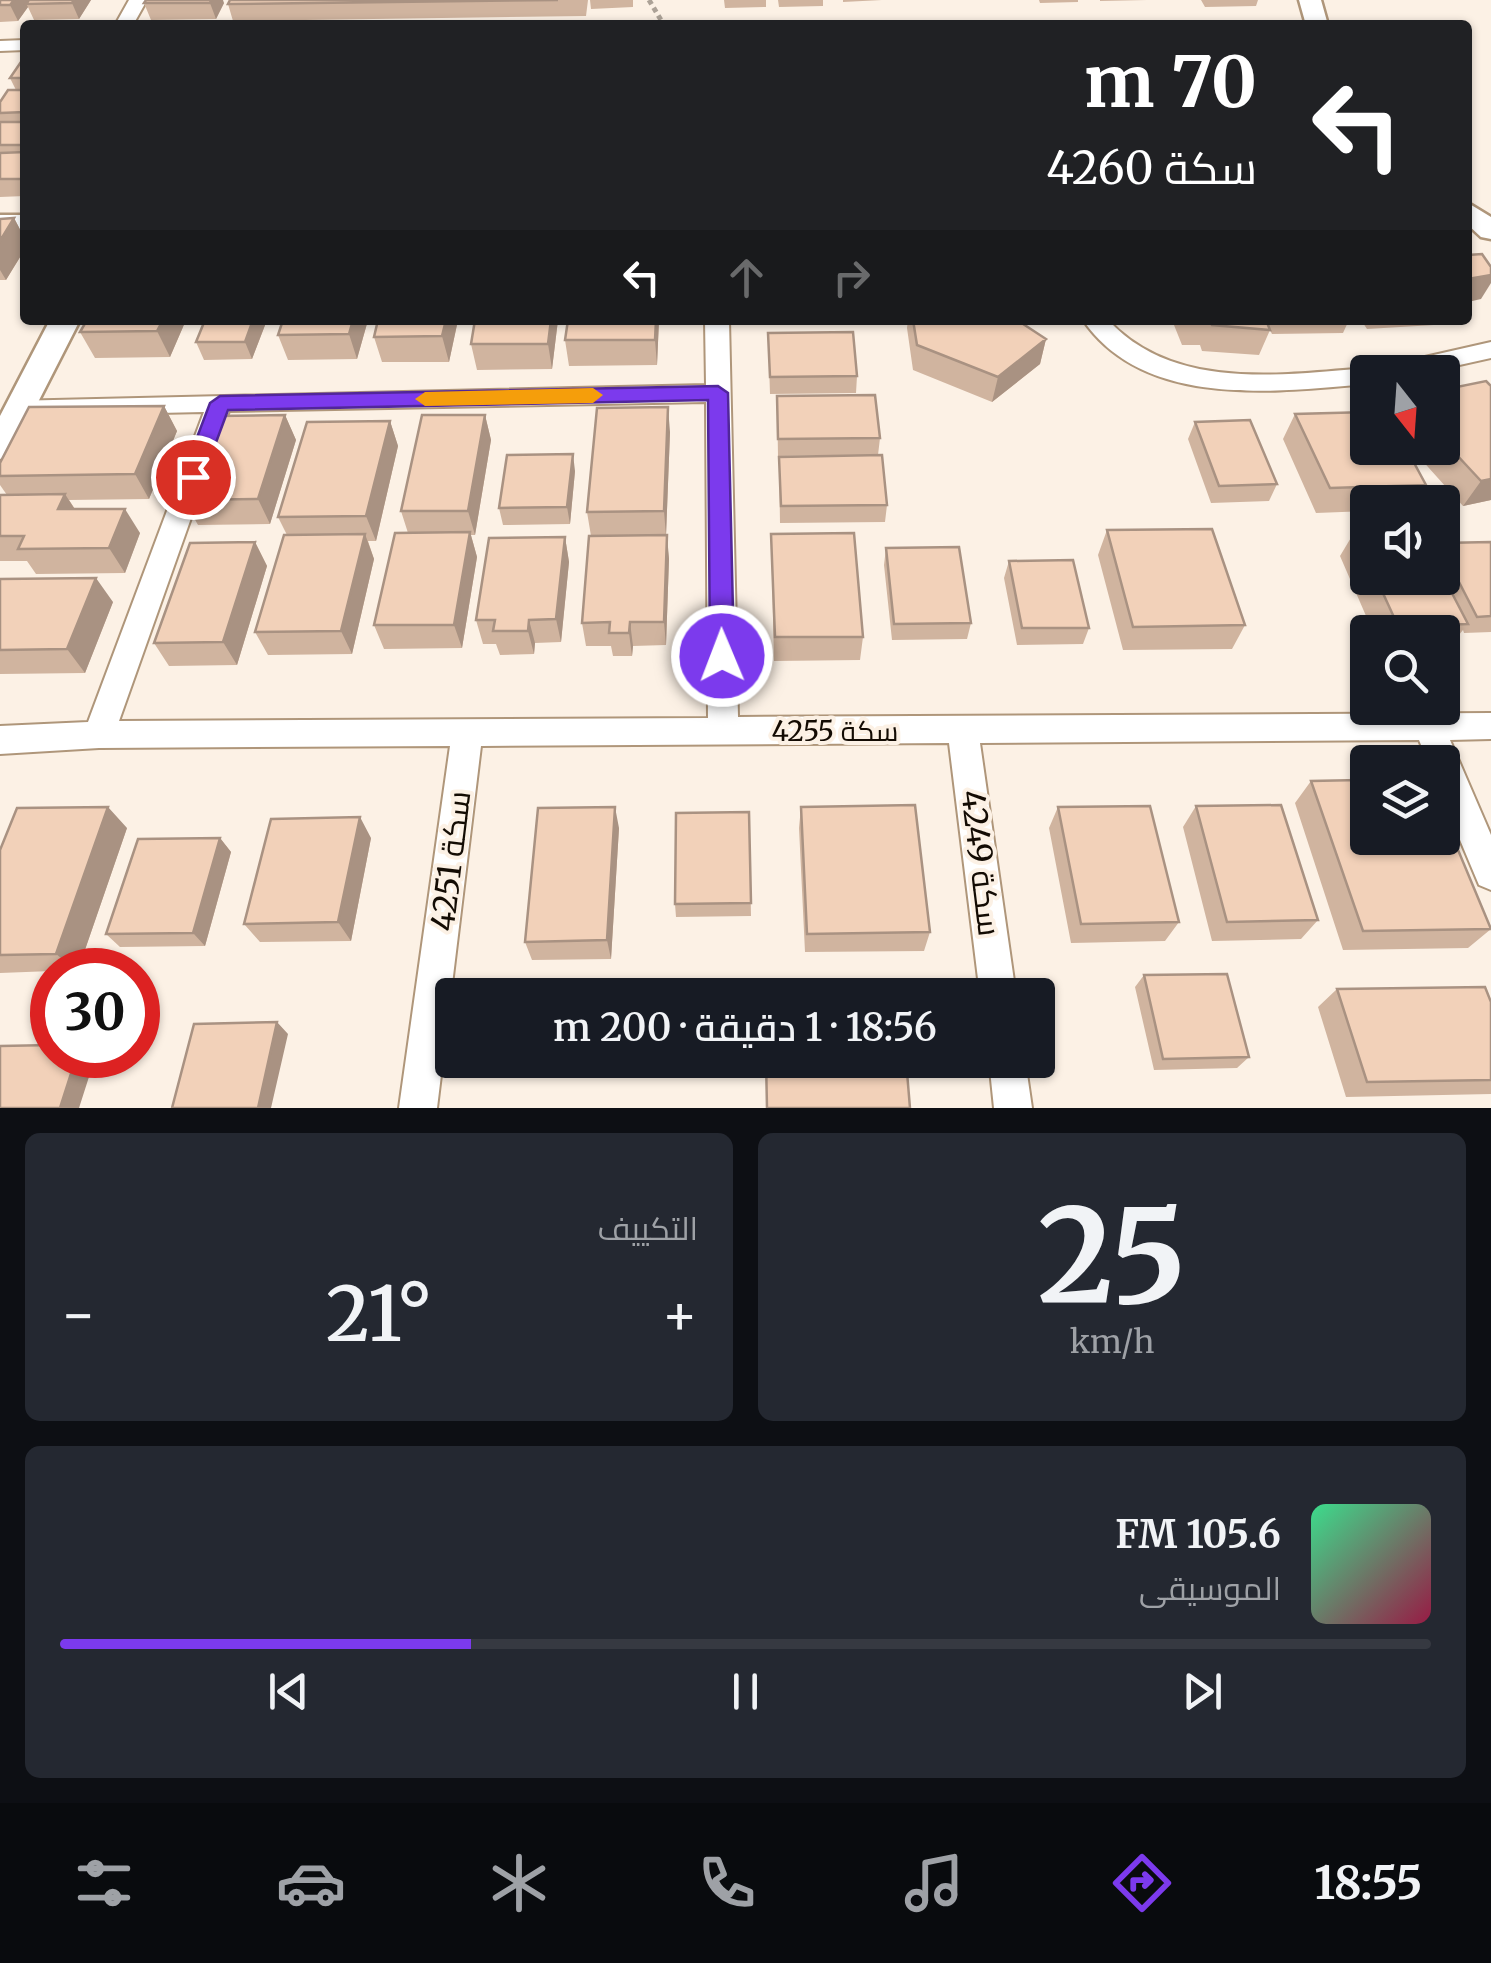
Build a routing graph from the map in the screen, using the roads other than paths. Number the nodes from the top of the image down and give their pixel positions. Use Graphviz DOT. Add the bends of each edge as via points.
graph roads {
  1 [pos="1472,214"];
  2 [pos="1491,231"];
  3 [pos="62,325"];
  4 [pos="717,325"];
  5 [pos="1098,325"];
  6 [pos="1491,350"];
  7 [pos="1460,357"];
  8 [pos="1350,377"];
  9 [pos="718,393"];
  10 [pos="220,403"];
  11 [pos="20,407"];
  12 [pos="0,446"];
  13 [pos="1491,726"];
  14 [pos="1429,727"];
  15 [pos="723,730"];
  16 [pos="964,731"];
  17 [pos="467,734"];
  18 [pos="99,735"];
  19 [pos="0,740"];
  20 [pos="1491,874"];
  21 [pos="996,978"];
  22 [pos="1009,1078"];
  23 [pos="418,1108"];
  24 [pos="1013,1108"];
  1 -- 2 [label="street"];
  3 -- 11 [label="street"];
  4 -- 9 [label="street"];
  5 -- 8 [label="street" via="1136,357 1192,377 1265,383"];
  6 -- 7 [label="street"];
  9 -- 10 [label="street"];
  9 -- 15 [label="street"];
  10 -- 11 [label="street"];
  10 -- 18 [label="street"];
  11 -- 12 [label="street"];
  13 -- 14 [label="street, سكة 4255"];
  14 -- 16 [label="street, سكة 4255"];
  14 -- 20 [label="street"];
  15 -- 16 [label="street, سكة 4255"];
  15 -- 17 [label="street, سكة 4255"];
  16 -- 21 [label="street, سكة 4249"];
  17 -- 18 [label="street, سكة 4255"];
  17 -- 23 [label="street, سكة 4251"];
  18 -- 19 [label="street, سكة 4255"];
  22 -- 24 [label="street"];
}
